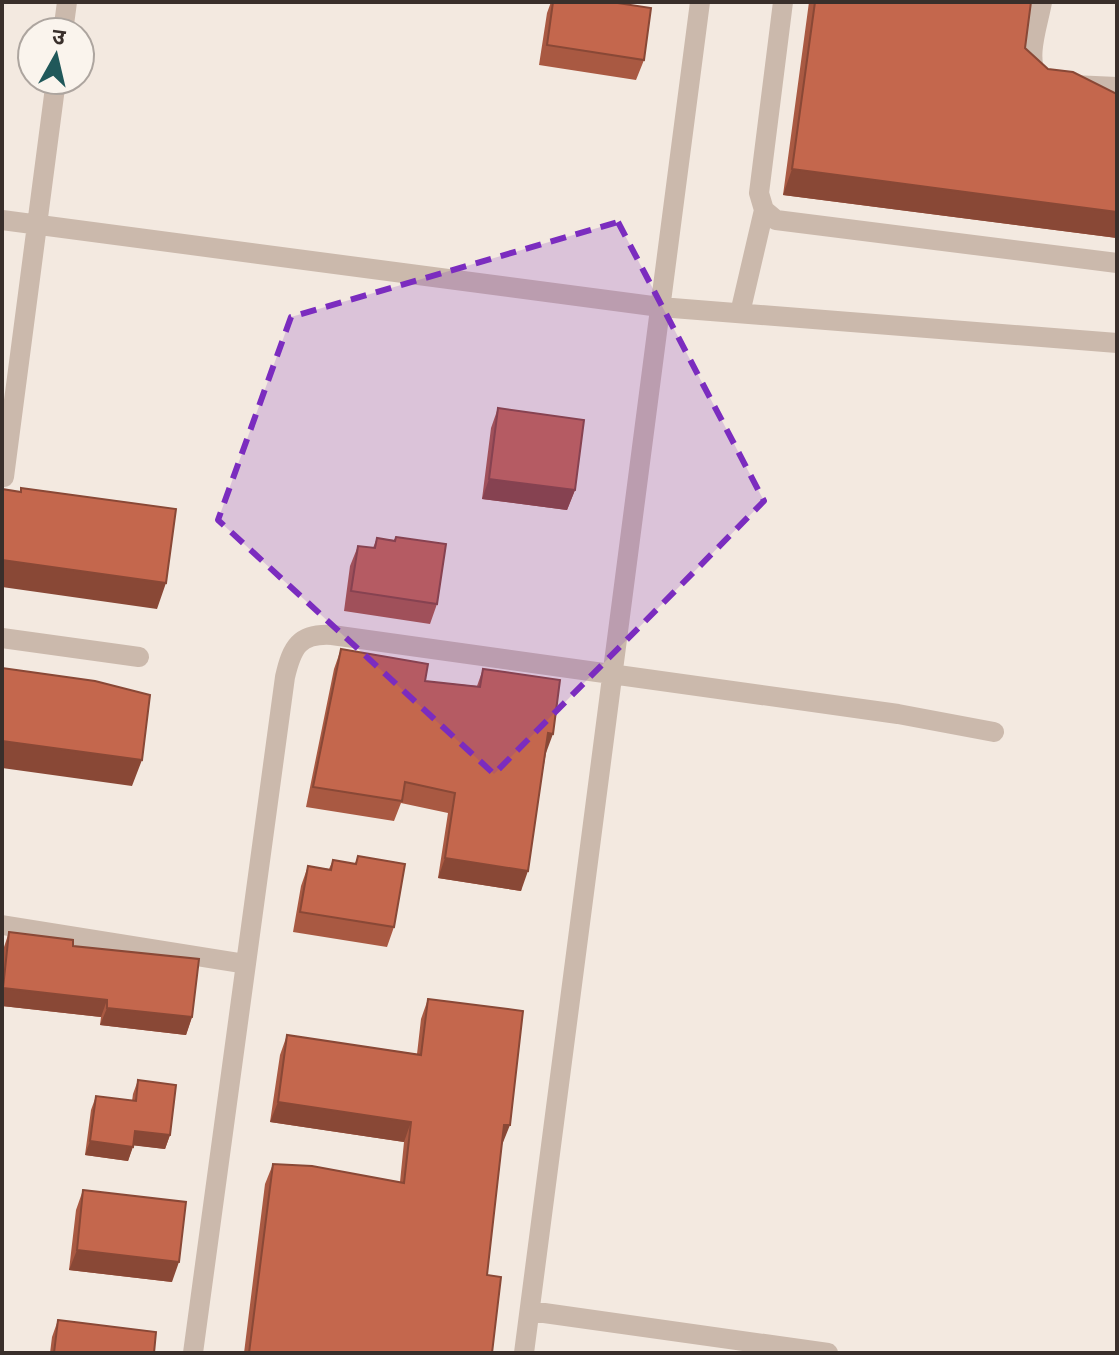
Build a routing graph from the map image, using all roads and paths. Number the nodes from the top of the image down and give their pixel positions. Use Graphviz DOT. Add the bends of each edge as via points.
graph roads {
  1 [pos="700,2"];
  2 [pos="783,2"];
  3 [pos="1042,2"];
  4 [pos="1117,87"];
  5 [pos="54,96"];
  6 [pos="764,210"];
  7 [pos="2,220"];
  8 [pos="38,224"];
  9 [pos="1117,263"];
  10 [pos="660,307"];
  11 [pos="740,313"];
  12 [pos="1117,343"];
  13 [pos="4,477"];
  14 [pos="2,638"];
  15 [pos="139,657"];
  16 [pos="612,675"];
  17 [pos="994,732"];
  18 [pos="2,925"];
  19 [pos="246,964"];
  20 [pos="530,1311"];
  21 [pos="193,1353"];
  22 [pos="524,1353"];
  23 [pos="828,1353"];
  1 -- 10 [label="street"];
  2 -- 6 [label="street" via="759,193"];
  3 -- 4 [label="street" via="1033,57 1038,78 1046,84"];
  5 -- 8 [label="street"];
  6 -- 9 [label="street" via="776,220"];
  6 -- 11 [label="street"];
  7 -- 8 [label="street"];
  8 -- 10 [label="street"];
  8 -- 13 [label="street"];
  10 -- 11 [label="street"];
  10 -- 16 [label="street"];
  11 -- 12 [label="street"];
  14 -- 15 [label="street"];
  16 -- 17 [label="street"];
  16 -- 19 [label="street" via="332,635 313,634 300,642 285,677"];
  16 -- 20 [label="street"];
  18 -- 19 [label="street"];
  19 -- 21 [label="street"];
  20 -- 22 [label="street"];
  20 -- 23 [label="street"];
}
